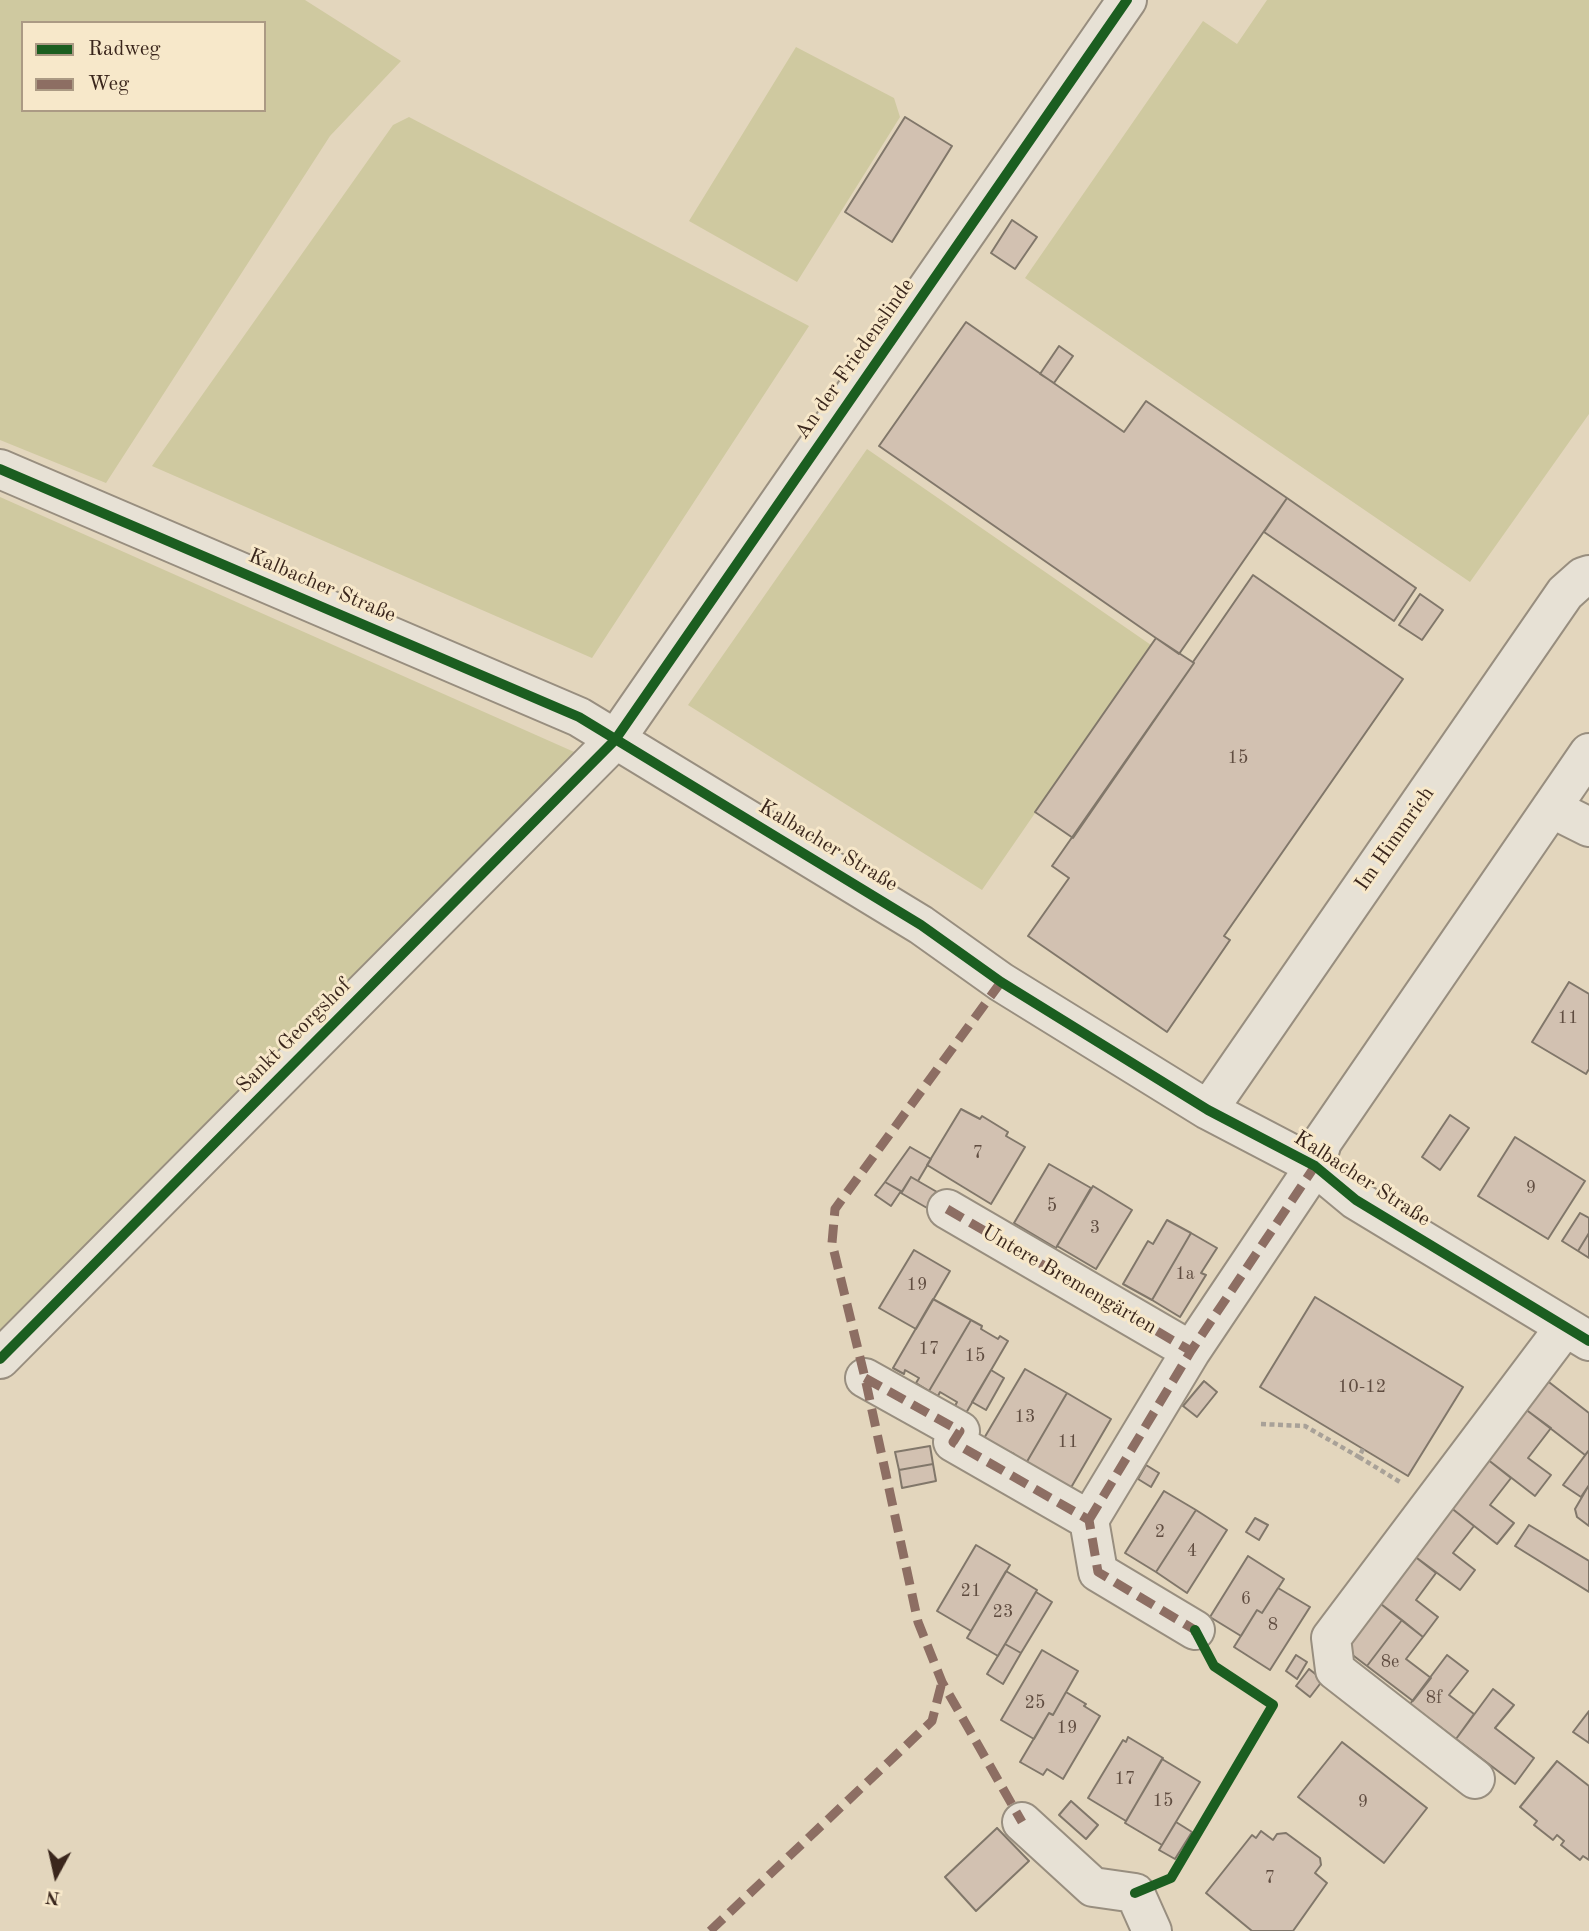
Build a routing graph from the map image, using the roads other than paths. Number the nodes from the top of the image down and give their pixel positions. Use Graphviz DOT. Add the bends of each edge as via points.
graph roads {
  1 [pos="1127,0"];
  2 [pos="0,470"];
  3 [pos="1589,575"];
  4 [pos="615,740"];
  5 [pos="1589,753"];
  6 [pos="1551,808"];
  7 [pos="1589,827"];
  8 [pos="1208,1110"];
  9 [pos="1315,1166"];
  10 [pos="947,1209"];
  11 [pos="1577,1334"];
  12 [pos="1191,1351"];
  13 [pos="0,1359"];
  14 [pos="865,1378"];
  15 [pos="1089,1520"];
  16 [pos="1195,1630"];
  17 [pos="1475,1779"];
  18 [pos="1022,1822"];
  19 [pos="1153,1931"];
  1 -- 4 [label="street, An der Friedenslinde"];
  2 -- 4 [label="street, Kalbacher Straße" via="579,717"];
  3 -- 8 [label="street, Im Himmrich" via="1565,593"];
  4 -- 8 [label="street, Kalbacher Straße" via="921,925 1001,982"];
  4 -- 13 [label="street, Sankt Georgshof"];
  5 -- 6 [label="street"];
  6 -- 7 [label="street"];
  6 -- 9 [label="street" via="1322,1142"];
  8 -- 9 [label="street, Kalbacher Straße"];
  9 -- 11 [label="street, Kalbacher Straße" via="1356,1200"];
  9 -- 12 [label="street"];
  10 -- 12 [label="street, Untere Bremengärten"];
  11 -- 17 [label="street" via="1331,1638 1335,1670"];
  12 -- 15 [label="street"];
  14 -- 15 [label="street" via="960,1431 953,1443"];
  15 -- 16 [label="street" via="1098,1572"];
  18 -- 19 [label="street" via="1093,1887 1135,1894"];
}
